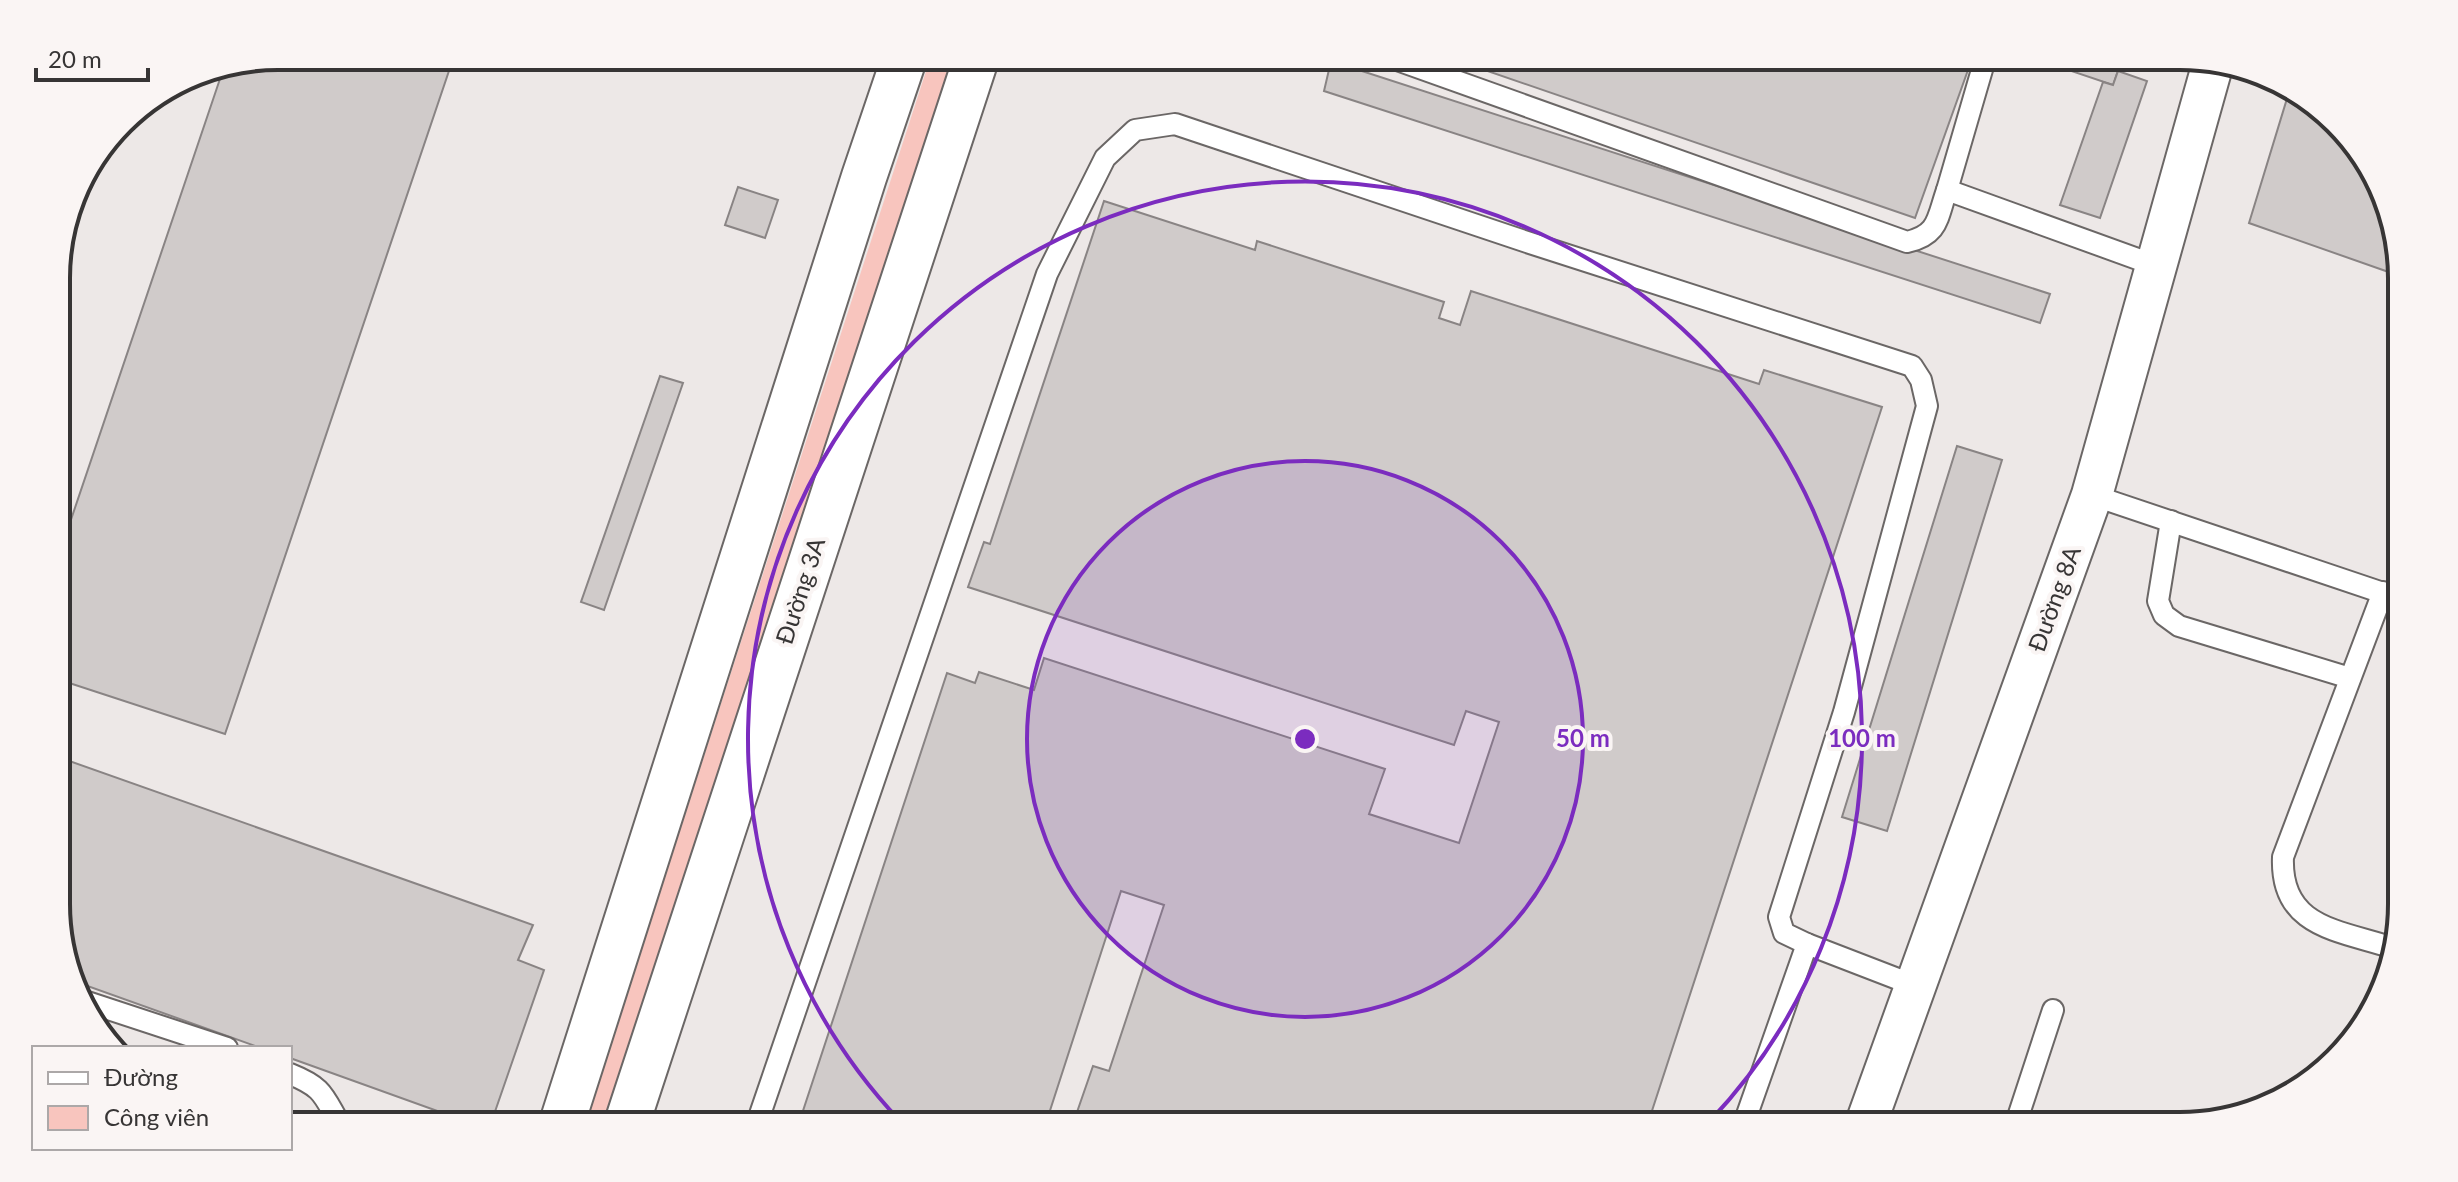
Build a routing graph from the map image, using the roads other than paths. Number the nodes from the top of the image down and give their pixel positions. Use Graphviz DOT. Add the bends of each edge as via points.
graph roads {
  1 [pos="900,70"];
  2 [pos="972,70"];
  3 [pos="1425,70"];
  4 [pos="1982,70"];
  5 [pos="2210,73"];
  6 [pos="1947,190"];
  7 [pos="2157,266"];
  8 [pos="2092,495"];
  9 [pos="2171,521"];
  10 [pos="2388,595"];
  11 [pos="2388,604"];
  12 [pos="2350,678"];
  13 [pos="1807,944"];
  14 [pos="2384,945"];
  15 [pos="1916,986"];
  16 [pos="97,1005"];
  17 [pos="2053,1010"];
  18 [pos="221,1046"];
  19 [pos="292,1075"];
  20 [pos="334,1112"];
  21 [pos="565,1112"];
  22 [pos="631,1112"];
  23 [pos="761,1112"];
  24 [pos="1748,1112"];
  25 [pos="1870,1112"];
  26 [pos="2020,1112"];
  1 -- 21 [label="street"];
  2 -- 22 [label="street, Đường 3A"];
  3 -- 6 [label="lane" via="1907,242 1932,231"];
  4 -- 6 [label="lane"];
  5 -- 7 [label="street, Đường 8A"];
  6 -- 7 [label="lane"];
  7 -- 8 [label="street, Đường 8A"];
  8 -- 9 [label="lane"];
  8 -- 15 [label="street, Đường 8A"];
  9 -- 10 [label="lane"];
  9 -- 12 [label="lane" via="2158,601 2164,615 2179,626"];
  11 -- 12 [label="lane"];
  12 -- 14 [label="lane" via="2283,857 2282,879 2303,915"];
  13 -- 15 [label="lane"];
  13 -- 23 [label="lane" via="1784,933 1779,917 1844,712 1927,406 1912,366 1175,124 1135,130 1105,158 1047,274"];
  13 -- 24 [label="lane"];
  15 -- 25 [label="street, Đường 8A"];
  16 -- 18 [label="lane"];
  17 -- 26 [label="lane"];
  19 -- 20 [label="lane" via="312,1083"];
}
